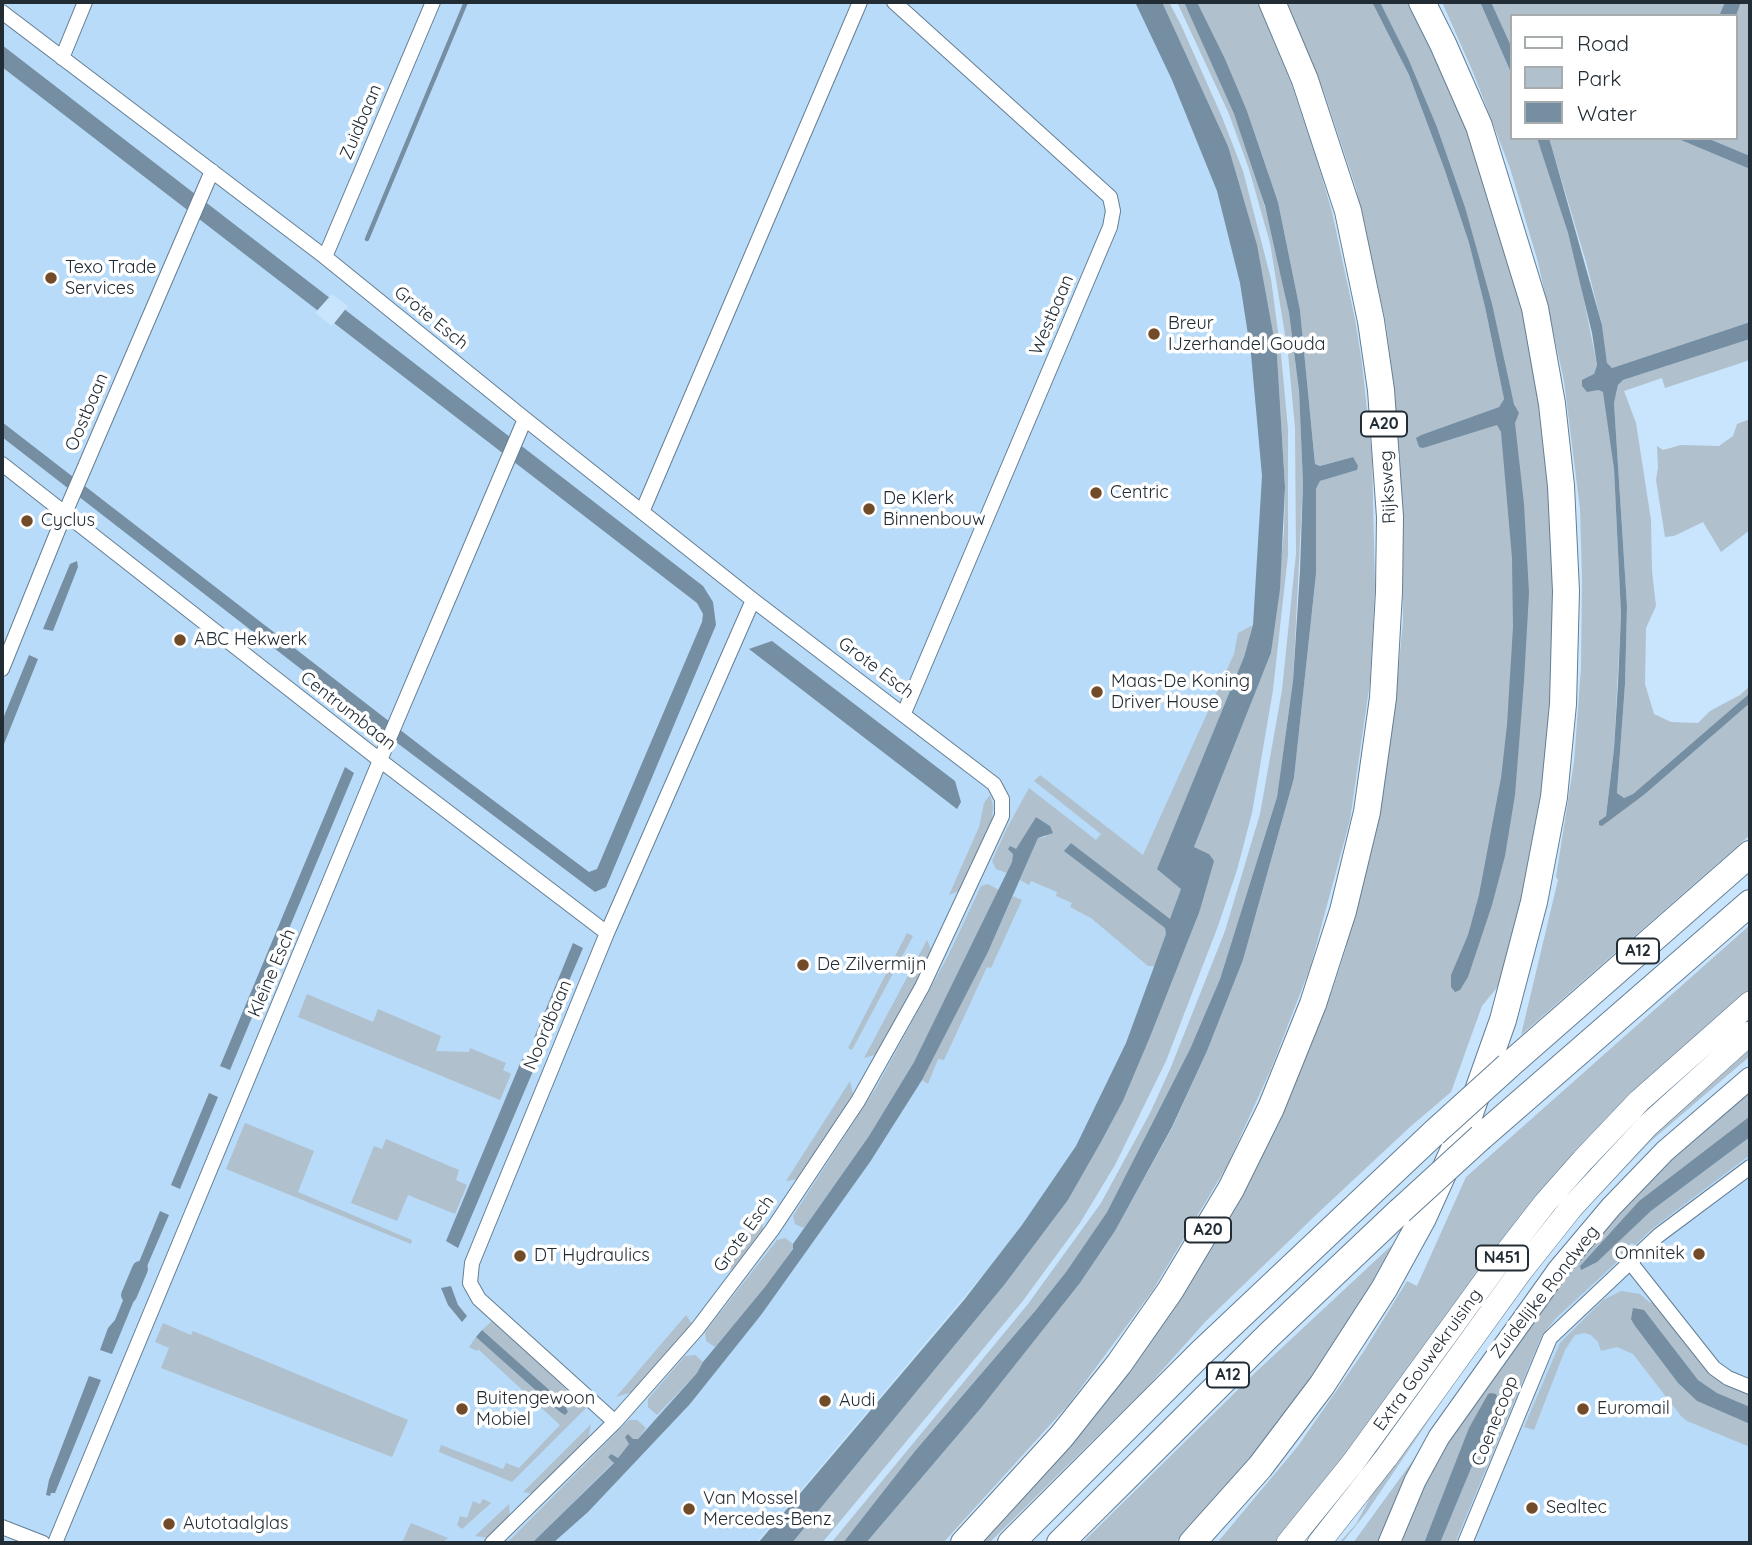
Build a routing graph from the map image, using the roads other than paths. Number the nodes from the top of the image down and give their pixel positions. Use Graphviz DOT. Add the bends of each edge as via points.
graph roads {
  1 [pos="85,2"];
  2 [pos="433,2"];
  3 [pos="860,2"];
  4 [pos="894,2"];
  5 [pos="1272,2"];
  6 [pos="1422,2"];
  7 [pos="2,12"];
  8 [pos="62,58"];
  9 [pos="212,171"];
  10 [pos="325,257"];
  11 [pos="525,419"];
  12 [pos="2,464"];
  13 [pos="642,512"];
  14 [pos="65,513"];
  15 [pos="753,600"];
  16 [pos="2,670"];
  17 [pos="904,713"];
  18 [pos="381,761"];
  19 [pos="1750,854"];
  20 [pos="1750,903"];
  21 [pos="607,933"];
  22 [pos="1750,1003"];
  23 [pos="1750,1033"];
  24 [pos="1750,1078"];
  25 [pos="1750,1167"];
  26 [pos="1630,1262"];
  27 [pos="1750,1387"];
  28 [pos="615,1422"];
  29 [pos="2,1527"];
  30 [pos="43,1543"];
  31 [pos="55,1543"];
  32 [pos="492,1543"];
  33 [pos="964,1543"];
  34 [pos="1011,1543"];
  35 [pos="1060,1543"];
  36 [pos="1192,1543"];
  37 [pos="1288,1543"];
  38 [pos="1319,1543"];
  39 [pos="1389,1543"];
  40 [pos="1465,1543"];
  1 -- 8 [label="street"];
  2 -- 10 [label="street, Zuidbaan"];
  3 -- 13 [label="street"];
  4 -- 17 [label="street, Westbaan" via="1110,197 1113,211"];
  5 -- 33 [label="highway, Rijksweg / A20" via="1305,80 1348,211 1371,321 1387,454 1389,592 1383,698 1367,812 1327,963 1299,1042 1260,1133 1212,1224 1111,1375"];
  6 -- 36 [label="highway" via="1483,139 1535,308 1552,404 1566,591 1563,704 1554,796 1525,940 1503,1020 1469,1116 1423,1218 1331,1373 1260,1467"];
  7 -- 8 [label="street, Grote Esch"];
  8 -- 9 [label="street, Grote Esch"];
  9 -- 10 [label="street, Grote Esch"];
  9 -- 14 [label="street, Oostbaan"];
  10 -- 11 [label="street, Grote Esch"];
  11 -- 13 [label="street, Grote Esch"];
  11 -- 18 [label="street, Kleine Esch"];
  12 -- 14 [label="street, Centrumbaan"];
  13 -- 15 [label="street, Grote Esch"];
  14 -- 16 [label="street, Oostbaan"];
  14 -- 18 [label="street, Centrumbaan"];
  15 -- 17 [label="street, Grote Esch"];
  15 -- 21 [label="street, Noordbaan"];
  17 -- 28 [label="street, Grote Esch" via="994,785 1002,799 1002,816 922,987 858,1101 772,1230 697,1329"];
  18 -- 21 [label="street, Centrumbaan"];
  18 -- 31 [label="street, Kleine Esch"];
  19 -- 34 [label="highway, A12, bridge" via="1434,1133 1212,1343"];
  20 -- 35 [label="highway, A12, bridge" via="1400,1211"];
  21 -- 28 [label="street, Noordbaan" via="489,1218 470,1283 480,1299"];
  22 -- 37 [label="main road, Extra Gouwekruising / N451" via="1647,1094 1553,1194"];
  23 -- 38 [label="main road, Extra Gouwekruising / N451" via="1647,1126 1572,1208"];
  24 -- 39 [label="main road, Zuidelijke Rondweg" via="1665,1152 1558,1270 1438,1437"];
  25 -- 26 [label="street, Coenecoop" via="1658,1235"];
  26 -- 27 [label="street" via="1714,1368"];
  26 -- 40 [label="street, Coenecoop" via="1550,1338"];
  28 -- 32 [label="street, Grote Esch"];
  29 -- 30 [label="street"];
}
